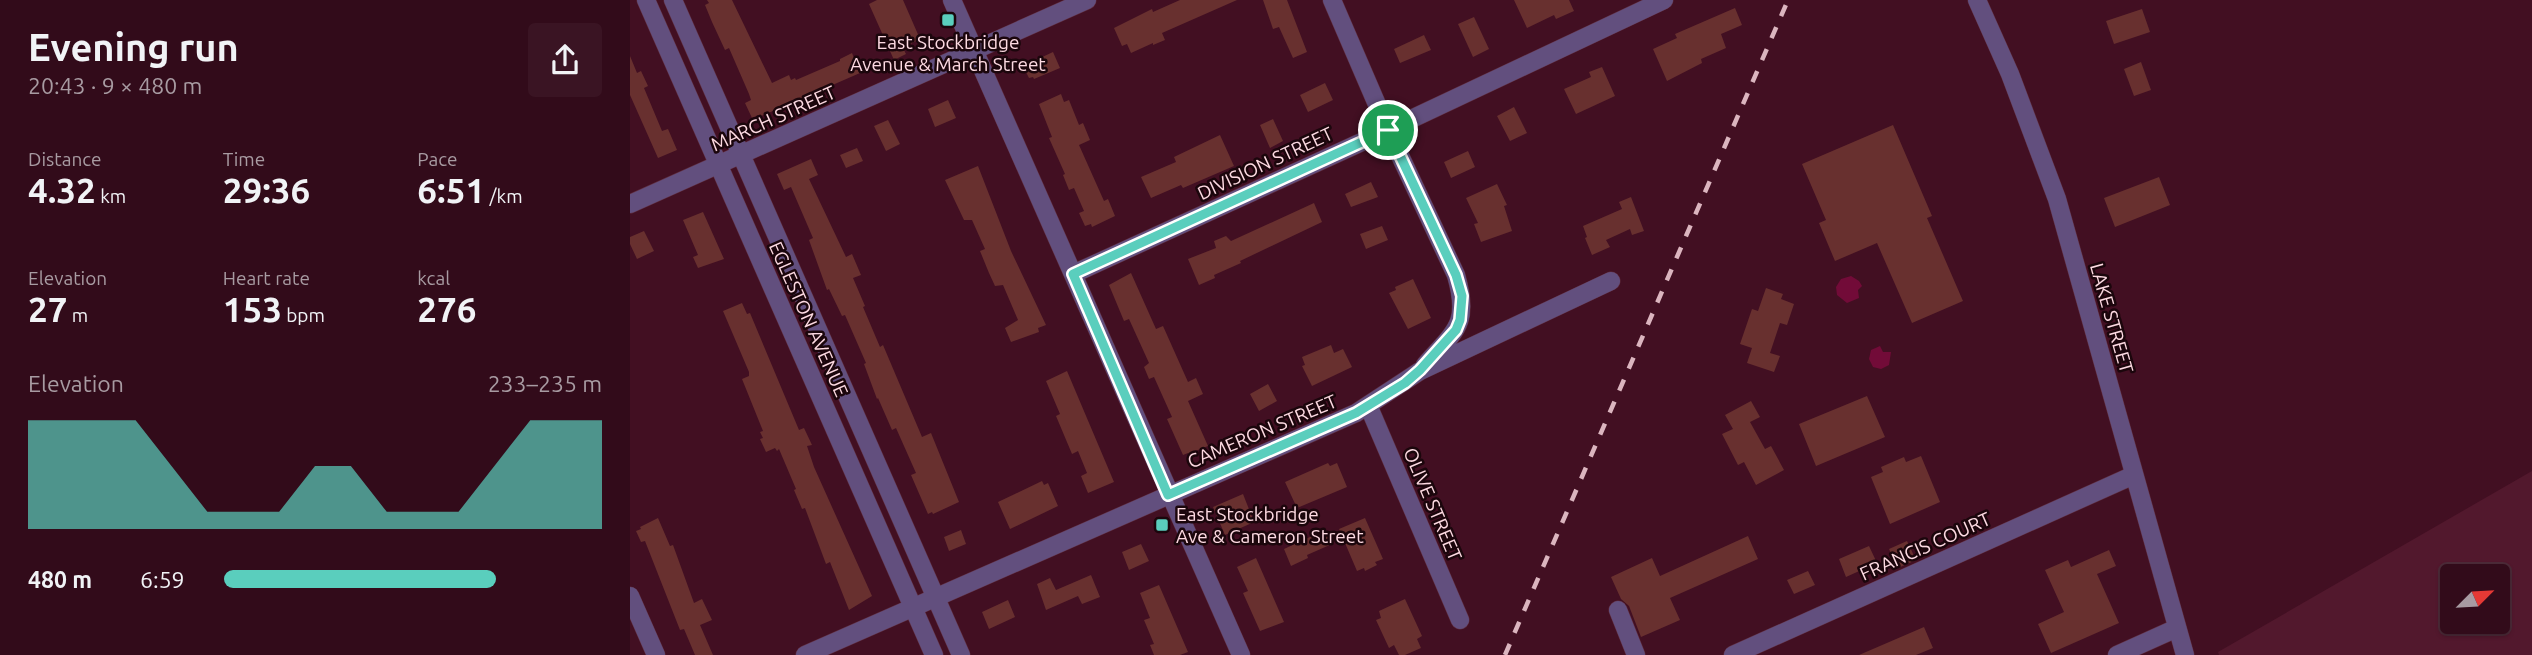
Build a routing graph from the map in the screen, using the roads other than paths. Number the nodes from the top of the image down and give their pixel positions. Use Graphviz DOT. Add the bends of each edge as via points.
graph roads {
  1 [pos="646,0"];
  2 [pos="673,0"];
  3 [pos="952,0"];
  4 [pos="1087,0"];
  5 [pos="1332,0"];
  6 [pos="1664,0"];
  7 [pos="1977,0"];
  8 [pos="974,51"];
  9 [pos="1388,130"];
  10 [pos="741,156"];
  11 [pos="719,165"];
  12 [pos="630,204"];
  13 [pos="1073,274"];
  14 [pos="1611,281"];
  15 [pos="1420,370"];
  16 [pos="838,375"];
  17 [pos="815,385"];
  18 [pos="1368,405"];
  19 [pos="2134,475"];
  20 [pos="1168,495"];
  21 [pos="630,596"];
  22 [pos="936,599"];
  23 [pos="914,609"];
  24 [pos="1618,610"];
  25 [pos="1460,620"];
  26 [pos="2177,628"];
  27 [pos="656,655"];
  28 [pos="805,655"];
  29 [pos="934,655"];
  30 [pos="961,655"];
  31 [pos="1241,655"];
  32 [pos="1636,655"];
  33 [pos="1733,655"];
  34 [pos="2118,655"];
  35 [pos="2185,655"];
  1 -- 11 [label="street, EGLESTON AVENUE"];
  2 -- 10 [label="street, EGLESTON AVENUE"];
  3 -- 8 [label="street"];
  4 -- 8 [label="street, MARCH STREET"];
  5 -- 9 [label="street"];
  6 -- 9 [label="street, DIVISION STREET"];
  7 -- 19 [label="street, LAKE STREET" via="2057,200"];
  8 -- 10 [label="street, MARCH STREET"];
  8 -- 13 [label="street"];
  9 -- 13 [label="street, DIVISION STREET"];
  9 -- 15 [label="street" via="1462,296 1456,330"];
  10 -- 11 [label="street, MARCH STREET"];
  10 -- 16 [label="street, EGLESTON AVENUE"];
  11 -- 12 [label="street, MARCH STREET"];
  11 -- 17 [label="street, EGLESTON AVENUE"];
  13 -- 20 [label="street"];
  14 -- 15 [label="street, CAMERON STREET"];
  15 -- 18 [label="street, CAMERON STREET"];
  16 -- 17 [label="street"];
  16 -- 22 [label="street, EGLESTON AVENUE"];
  17 -- 23 [label="street, EGLESTON AVENUE"];
  18 -- 20 [label="street, CAMERON STREET"];
  18 -- 25 [label="street, OLIVE STREET"];
  19 -- 26 [label="street, LAKE STREET"];
  19 -- 33 [label="street, FRANCIS COURT"];
  20 -- 22 [label="street, CAMERON STREET"];
  20 -- 31 [label="street"];
  21 -- 27 [label="street"];
  22 -- 23 [label="street, CAMERON STREET"];
  22 -- 30 [label="street, EGLESTON AVENUE"];
  23 -- 28 [label="street, CAMERON STREET"];
  23 -- 29 [label="street, EGLESTON AVENUE"];
  24 -- 32 [label="street"];
  26 -- 34 [label="street"];
  26 -- 35 [label="street, LAKE STREET"];
}
